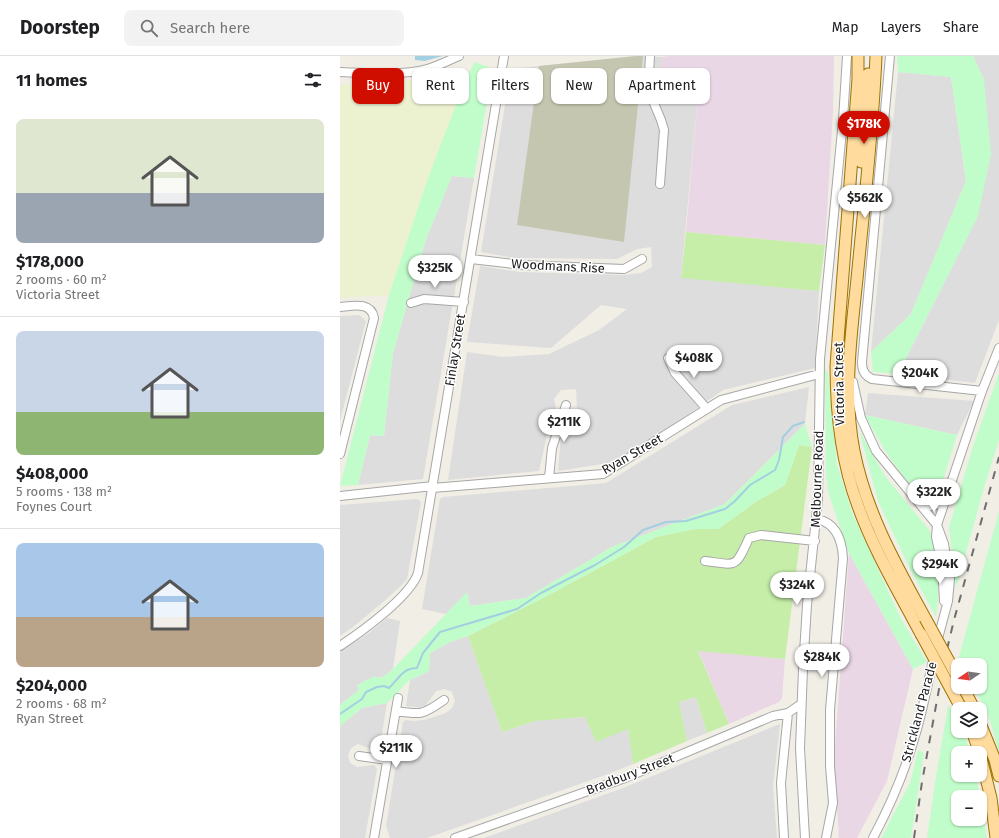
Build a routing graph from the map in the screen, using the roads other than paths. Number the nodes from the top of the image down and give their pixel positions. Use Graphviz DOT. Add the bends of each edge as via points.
graph roads {
  1 [pos="459,56"];
  2 [pos="504,56"];
  3 [pos="650,56"];
  4 [pos="847,56"];
  5 [pos="858,56"];
  6 [pos="870,56"];
  7 [pos="876,56"];
  8 [pos="890,56"];
  9 [pos="340,72"];
  10 [pos="849,120"];
  11 [pos="660,184"];
  12 [pos="471,258"];
  13 [pos="642,260"];
  14 [pos="464,302"];
  15 [pos="411,303"];
  16 [pos="340,307"];
  17 [pos="853,322"];
  18 [pos="999,348"];
  19 [pos="850,355"];
  20 [pos="668,358"];
  21 [pos="820,374"];
  22 [pos="982,391"];
  23 [pos="566,405"];
  24 [pos="707,409"];
  25 [pos="342,435"];
  26 [pos="340,454"];
  27 [pos="549,478"];
  28 [pos="433,487"];
  29 [pos="950,489"];
  30 [pos="340,496"];
  31 [pos="915,500"];
  32 [pos="817,519"];
  33 [pos="937,525"];
  34 [pos="815,541"];
  35 [pos="944,544"];
  36 [pos="705,561"];
  37 [pos="941,627"];
  38 [pos="340,646"];
  39 [pos="951,665"];
  40 [pos="398,698"];
  41 [pos="444,700"];
  42 [pos="957,702"];
  43 [pos="801,704"];
  44 [pos="396,711"];
  45 [pos="788,712"];
  46 [pos="986,738"];
  47 [pos="359,756"];
  48 [pos="387,760"];
  49 [pos="999,776"];
  50 [pos="987,782"];
  51 [pos="374,838"];
  52 [pos="455,838"];
  53 [pos="784,838"];
  54 [pos="805,838"];
  55 [pos="826,838"];
  56 [pos="873,838"];
  57 [pos="996,838"];
  1 -- 9 [label="street" via="418,71"];
  2 -- 12 [label="street, Finlay Street"];
  3 -- 11 [label="street" via="648,89 664,130"];
  4 -- 10 [label="street, Melbourne Road"];
  5 -- 10 [label="main road, Victoria Street" via="858,79"];
  6 -- 10 [label="main road" via="864,110 861,117"];
  7 -- 17 [label="main road, Victoria Street"];
  8 -- 22 [label="street" via="862,368 866,375 877,379"];
  10 -- 17 [label="main road" via="859,121 863,136"];
  10 -- 21 [label="street, Melbourne Road"];
  10 -- 42 [label="main road, Victoria Street, bridge" via="836,366 840,430 848,474 858,506 882,560"];
  12 -- 13 [label="street, Woodmans Rise" via="522,265 624,269"];
  12 -- 14 [label="street, Finlay Street"];
  14 -- 15 [label="street" via="424,299"];
  14 -- 28 [label="street, Finlay Street"];
  16 -- 25 [label="street" via="361,306 370,309 373,315 373,323"];
  17 -- 19 [label="main road, Victoria Street"];
  18 -- 22 [label="street, Strickland Parade"];
  19 -- 31 [label="street" via="854,394 864,427 882,459"];
  19 -- 39 [label="main road, Victoria Street, bridge" via="849,414 861,479 886,546"];
  20 -- 24 [label="street" via="675,373"];
  21 -- 24 [label="street, Ryan Street" via="721,400"];
  21 -- 32 [label="street, Melbourne Road"];
  22 -- 29 [label="street, Strickland Parade"];
  23 -- 27 [label="street" via="552,448"];
  24 -- 27 [label="street, Ryan Street" via="602,474"];
  25 -- 26 [label="street"];
  27 -- 28 [label="street, Ryan Street"];
  28 -- 30 [label="street, Ryan Street"];
  28 -- 38 [label="street, Finlay Street" via="418,573 412,586"];
  29 -- 31 [label="street" via="943,500 933,506 924,506"];
  29 -- 33 [label="street, Strickland Parade"];
  29 -- 35 [label="street, Strickland Parade" via="944,517"];
  31 -- 33 [label="street"];
  32 -- 34 [label="street, Melbourne Road"];
  32 -- 55 [label="street" via="827,522 835,530 843,558 830,710 833,803"];
  33 -- 35 [label="street, Strickland Parade"];
  33 -- 37 [label="street, Strickland Parade" via="936,539 944,586"];
  34 -- 36 [label="street" via="761,535 749,538 735,563"];
  34 -- 43 [label="street, Melbourne Road" via="807,605"];
  35 -- 37 [label="street, Strickland Parade" via="950,585"];
  37 -- 56 [label="street, Strickland Parade" via="910,755"];
  40 -- 44 [label="street"];
  41 -- 44 [label="street" via="420,714"];
  43 -- 45 [label="street, Bradbury Street"];
  43 -- 54 [label="street, Melbourne Road" via="800,748"];
  44 -- 48 [label="street"];
  45 -- 52 [label="street, Bradbury Street" via="625,778"];
  45 -- 53 [label="street" via="781,783"];
  46 -- 49 [label="main road"];
  47 -- 48 [label="street"];
  48 -- 51 [label="street"];
  50 -- 57 [label="main road"];
}
